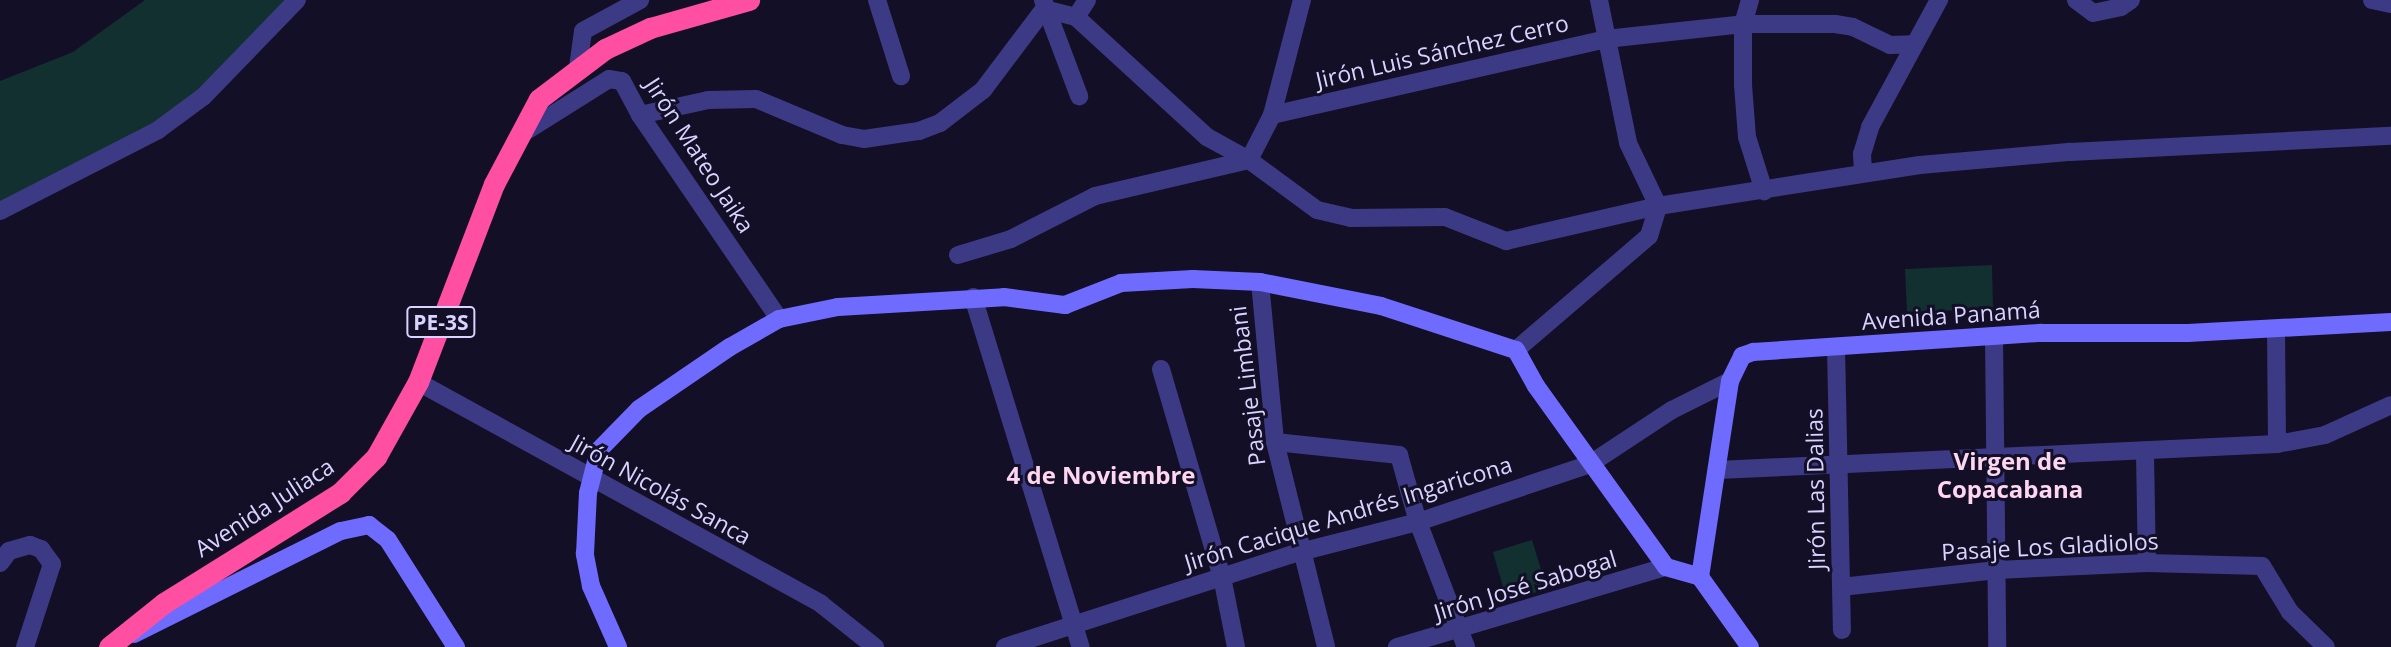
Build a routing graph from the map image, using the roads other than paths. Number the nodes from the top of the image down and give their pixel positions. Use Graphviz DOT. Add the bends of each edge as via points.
graph roads {
  1 [pos="297,0"];
  2 [pos="640,0"];
  3 [pos="749,0"];
  4 [pos="877,0"];
  5 [pos="1087,0"];
  6 [pos="1302,0"];
  7 [pos="1600,0"];
  8 [pos="1750,0"];
  9 [pos="1939,0"];
  10 [pos="2076,0"];
  11 [pos="2131,0"];
  12 [pos="2372,0"];
  13 [pos="2391,4"];
  14 [pos="1043,5"];
  15 [pos="1076,17"];
  16 [pos="1743,24"];
  17 [pos="1606,38"];
  18 [pos="1913,44"];
  19 [pos="578,67"];
  20 [pos="901,76"];
  21 [pos="1079,96"];
  22 [pos="1272,114"];
  23 [pos="640,115"];
  24 [pos="520,135"];
  25 [pos="2391,136"];
  26 [pos="1249,160"];
  27 [pos="1863,173"];
  28 [pos="1765,191"];
  29 [pos="1658,206"];
  30 [pos="0,211"];
  31 [pos="958,255"];
  32 [pos="1260,282"];
  33 [pos="973,297"];
  34 [pos="779,319"];
  35 [pos="2391,322"];
  36 [pos="2276,329"];
  37 [pos="1994,336"];
  38 [pos="1836,347"];
  39 [pos="1516,350"];
  40 [pos="1161,369"];
  41 [pos="1730,381"];
  42 [pos="418,382"];
  43 [pos="2391,405"];
  44 [pos="1275,442"];
  45 [pos="2277,444"];
  46 [pos="2145,453"];
  47 [pos="1994,460"];
  48 [pos="1591,464"];
  49 [pos="1839,466"];
  50 [pos="1718,470"];
  51 [pos="592,480"];
  52 [pos="1418,522"];
  53 [pos="1300,552"];
  54 [pos="0,563"];
  55 [pos="2147,563"];
  56 [pos="1666,567"];
  57 [pos="1997,570"];
  58 [pos="1222,577"];
  59 [pos="1700,577"];
  60 [pos="1841,587"];
  61 [pos="1074,628"];
  62 [pos="1842,630"];
  63 [pos="1464,639"];
  64 [pos="25,647"];
  65 [pos="109,647"];
  66 [pos="457,647"];
  67 [pos="618,647"];
  68 [pos="875,647"];
  69 [pos="1005,647"];
  70 [pos="1081,647"];
  71 [pos="1236,647"];
  72 [pos="1326,647"];
  73 [pos="1397,647"];
  74 [pos="1750,647"];
  75 [pos="1997,647"];
  76 [pos="2326,647"];
  1 -- 30 [label="street" via="203,97 158,131"];
  2 -- 19 [label="street" via="583,31"];
  3 -- 19 [label="highway, Avenida Juliaca / PE-3S" via="650,28"];
  4 -- 20 [label="street"];
  5 -- 15 [label="street"];
  6 -- 22 [label="street"];
  7 -- 17 [label="street"];
  8 -- 16 [label="street"];
  9 -- 18 [label="street"];
  10 -- 11 [label="street" via="2093,13 2121,8"];
  12 -- 13 [label="street"];
  14 -- 15 [label="street"];
  14 -- 21 [label="street"];
  14 -- 23 [label="street" via="983,90 940,123 919,131 864,139 842,135 756,99 708,100"];
  15 -- 26 [label="street" via="1207,137"];
  16 -- 17 [label="street, Jirón Luis Sánchez Cerro"];
  16 -- 18 [label="street, Jirón Luis Sánchez Cerro" via="1844,26 1890,45"];
  16 -- 28 [label="street" via="1747,137"];
  17 -- 22 [label="street, Jirón Luis Sánchez Cerro"];
  17 -- 29 [label="street" via="1628,143"];
  18 -- 27 [label="street" via="1870,127 1861,154"];
  19 -- 24 [label="highway, Avenida Juliaca / PE-3S" via="540,99"];
  22 -- 26 [label="street"];
  23 -- 24 [label="street, Jirón Mateo Jaika" via="622,80 609,79"];
  23 -- 34 [label="street, Jirón Mateo Jaika"];
  24 -- 42 [label="highway, Avenida Juliaca / PE-3S" via="494,184"];
  25 -- 27 [label="street" via="1990,157"];
  26 -- 29 [label="street" via="1332,216 1445,217 1497,240"];
  26 -- 31 [label="street" via="1095,195 1011,239"];
  27 -- 28 [label="street"];
  28 -- 29 [label="street"];
  29 -- 39 [label="street" via="1649,236"];
  32 -- 33 [label="street" via="1133,281 1065,304"];
  32 -- 39 [label="street" via="1381,306"];
  32 -- 44 [label="street, Pasaje Limbani"];
  33 -- 34 [label="street" via="838,307"];
  33 -- 61 [label="street"];
  34 -- 51 [label="street" via="710,359 618,427 598,450"];
  35 -- 36 [label="street, Avenida Panamá"];
  36 -- 37 [label="street, Avenida Panamá"];
  36 -- 45 [label="street"];
  37 -- 38 [label="street, Avenida Panamá"];
  37 -- 47 [label="street"];
  38 -- 41 [label="street, Avenida Panamá" via="1753,352 1742,356"];
  38 -- 49 [label="street, Jirón Las Dalias"];
  39 -- 48 [label="street"];
  40 -- 58 [label="street"];
  41 -- 48 [label="street, Jirón Cacique Andrés Ingaricona" via="1672,410"];
  41 -- 50 [label="street, Avenida Panamá"];
  42 -- 51 [label="street, Jirón Nicolás Sanca"];
  42 -- 65 [label="highway, Avenida Juliaca / PE-3S" via="388,441 340,493 164,603"];
  43 -- 45 [label="street" via="2325,435"];
  44 -- 52 [label="street" via="1395,453"];
  44 -- 53 [label="street, Pasaje Limbani"];
  45 -- 46 [label="street"];
  46 -- 47 [label="street"];
  46 -- 55 [label="street"];
  47 -- 49 [label="street"];
  47 -- 57 [label="street"];
  48 -- 52 [label="street, Jirón Cacique Andrés Ingaricona"];
  48 -- 56 [label="street"];
  49 -- 50 [label="street"];
  49 -- 60 [label="street, Jirón Las Dalias"];
  50 -- 59 [label="street, Avenida Panamá"];
  51 -- 67 [label="street" via="586,512 587,572"];
  51 -- 68 [label="street, Jirón Nicolás Sanca" via="821,604"];
  52 -- 53 [label="street, Jirón Cacique Andrés Ingaricona"];
  52 -- 63 [label="street"];
  53 -- 58 [label="street, Jirón Cacique Andrés Ingaricona"];
  53 -- 72 [label="street, Pasaje Limbani"];
  54 -- 64 [label="street" via="9,551 30,545 41,549 51,564"];
  55 -- 57 [label="street, Pasaje Los Gladiolos"];
  55 -- 76 [label="street, Pasaje Los Gladiolos" via="2262,566 2290,612"];
  56 -- 59 [label="street"];
  56 -- 63 [label="street, Jirón José Sabogal"];
  57 -- 60 [label="street, Pasaje Los Gladiolos"];
  57 -- 75 [label="street"];
  58 -- 61 [label="street, Jirón Cacique Andrés Ingaricona"];
  58 -- 71 [label="street"];
  59 -- 74 [label="street"];
  60 -- 62 [label="street, Jirón Las Dalias"];
  61 -- 69 [label="street, Jirón Cacique Andrés Ingaricona"];
  61 -- 70 [label="street"];
  63 -- 73 [label="street, Jirón José Sabogal"];
  65 -- 66 [label="street" via="341,531 369,525 388,540"];
}
